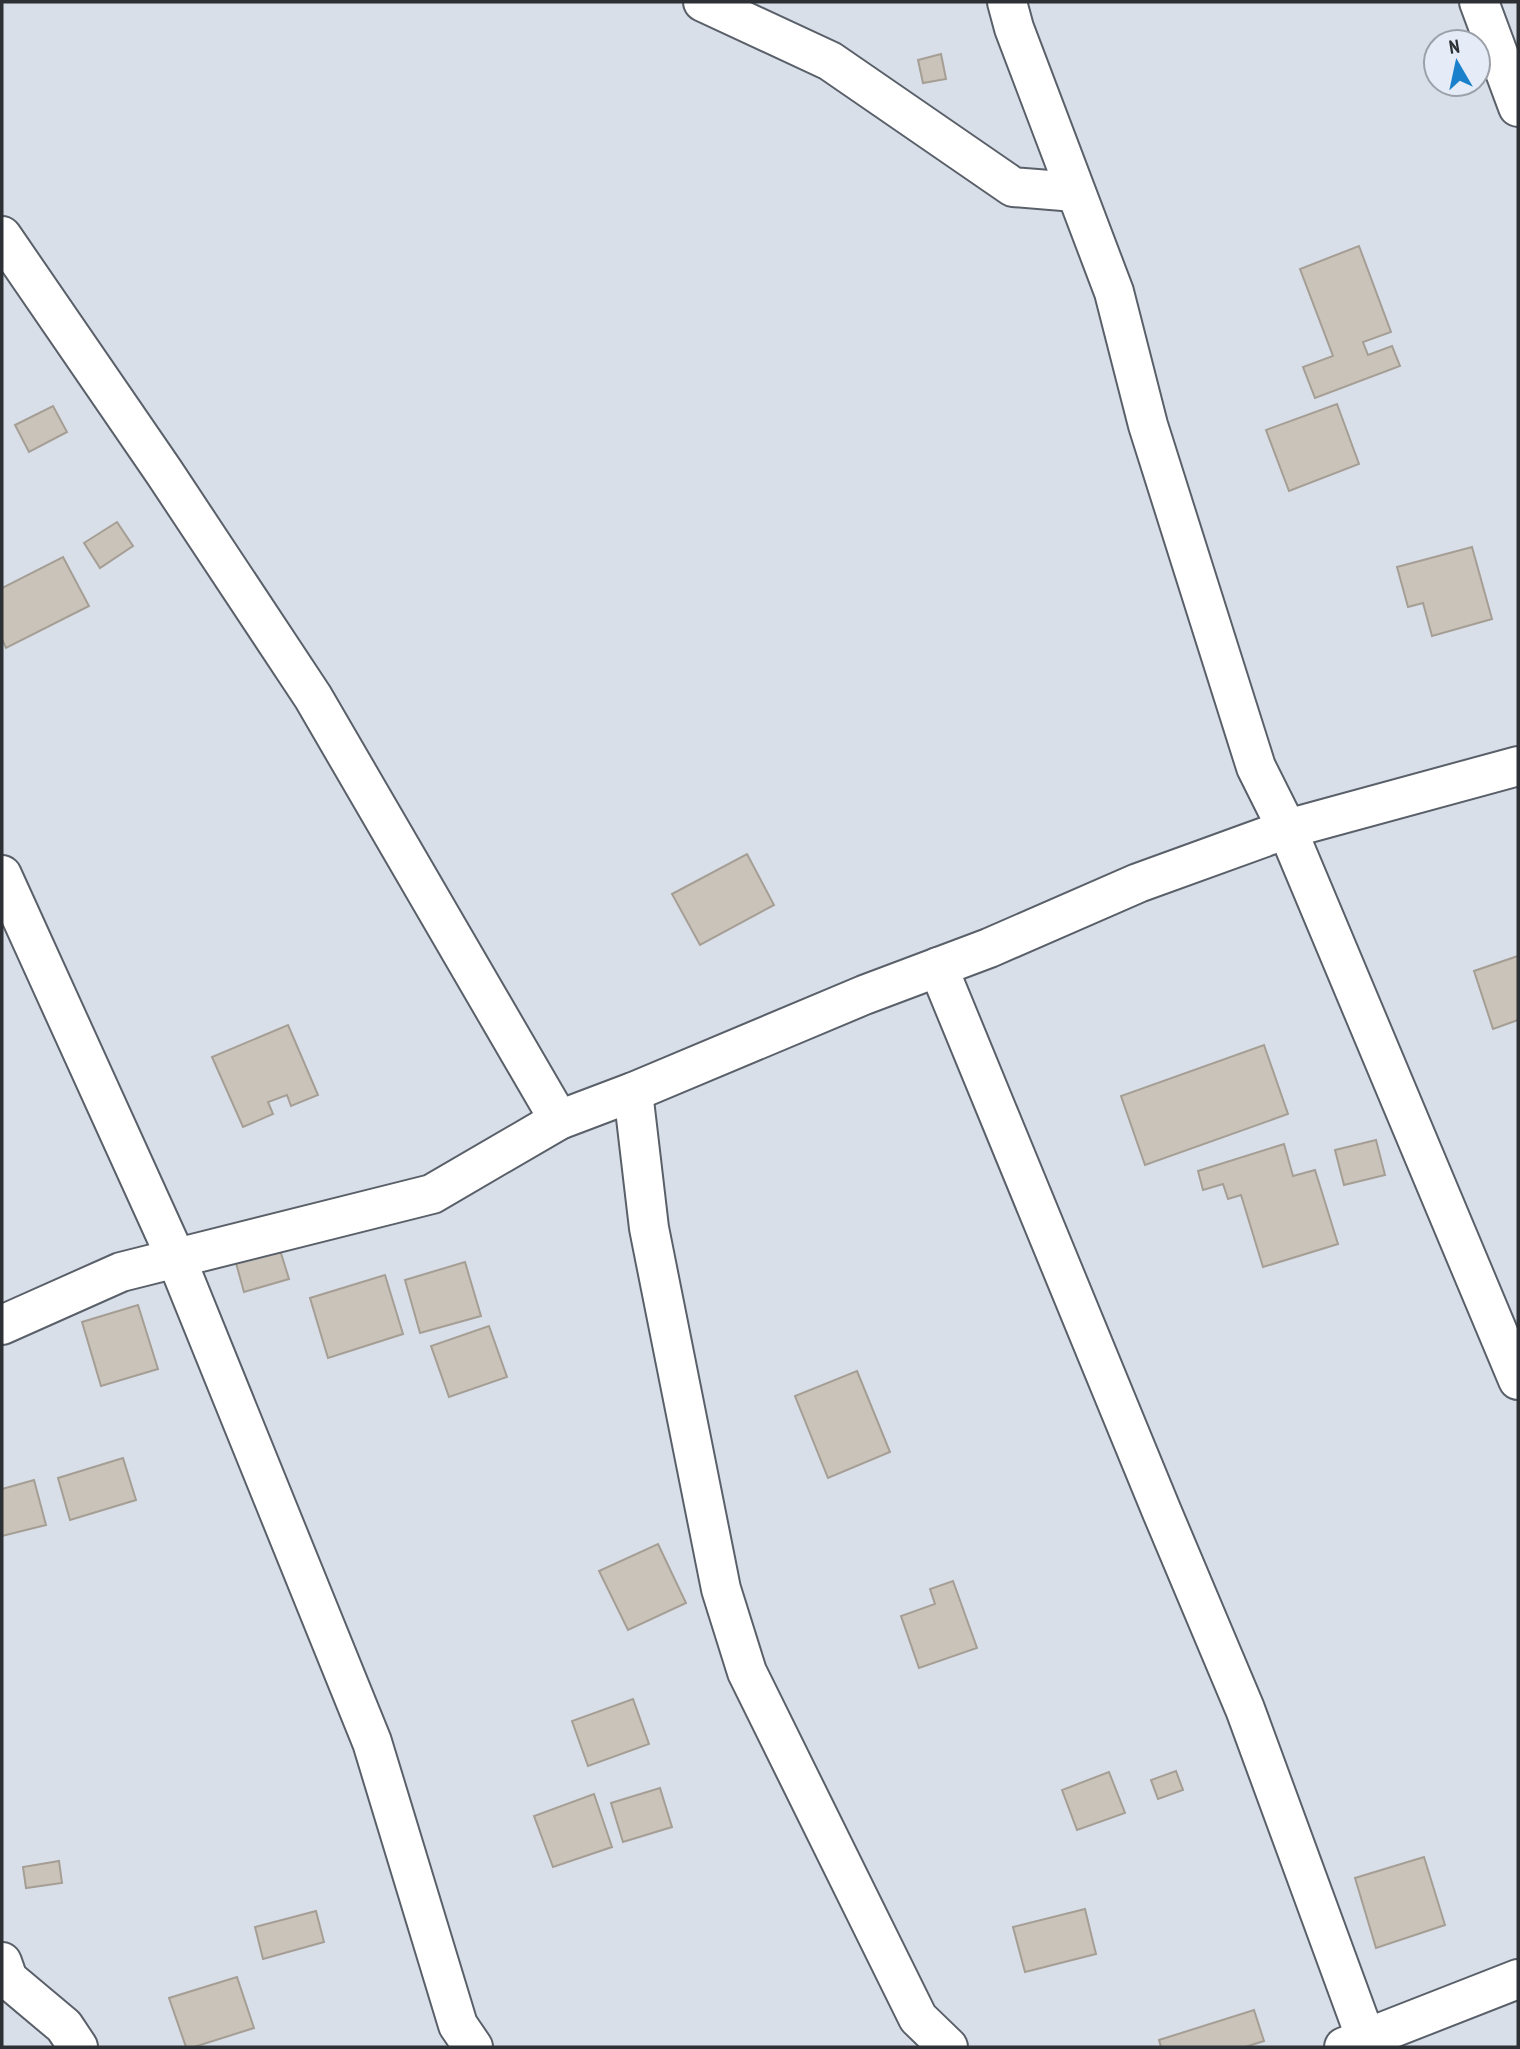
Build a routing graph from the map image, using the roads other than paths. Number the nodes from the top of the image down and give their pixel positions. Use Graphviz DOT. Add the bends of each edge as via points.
graph roads {
  1 [pos="703,2"];
  2 [pos="1007,2"];
  3 [pos="1479,2"];
  4 [pos="1518,107"];
  5 [pos="1075,192"];
  6 [pos="2,236"];
  7 [pos="1518,766"];
  8 [pos="1287,829"];
  9 [pos="2,875"];
  10 [pos="938,967"];
  11 [pos="633,1092"];
  12 [pos="559,1120"];
  13 [pos="176,1258"];
  14 [pos="2,1325"];
  15 [pos="1518,1380"];
  16 [pos="2,1962"];
  17 [pos="1518,1979"];
  18 [pos="1359,2045"];
  19 [pos="78,2047"];
  20 [pos="473,2047"];
  21 [pos="948,2047"];
  1 -- 5 [label="street" via="830,61 1013,187"];
  2 -- 5 [label="street"];
  3 -- 4 [label="street"];
  5 -- 8 [label="street" via="1114,292 1148,425 1256,767"];
  6 -- 12 [label="street" via="313,697"];
  7 -- 8 [label="street"];
  8 -- 10 [label="street" via="1138,883"];
  8 -- 15 [label="street"];
  9 -- 13 [label="street"];
  10 -- 11 [label="street"];
  10 -- 18 [label="street" via="1245,1709"];
  11 -- 12 [label="street"];
  11 -- 21 [label="street" via="654,1255 721,1589 747,1672 918,2018"];
  12 -- 13 [label="street" via="432,1194"];
  13 -- 14 [label="street" via="121,1272"];
  13 -- 20 [label="street" via="372,1742 458,2025"];
  16 -- 19 [label="street" via="8,1979 64,2026"];
  17 -- 18 [label="street"];
}
